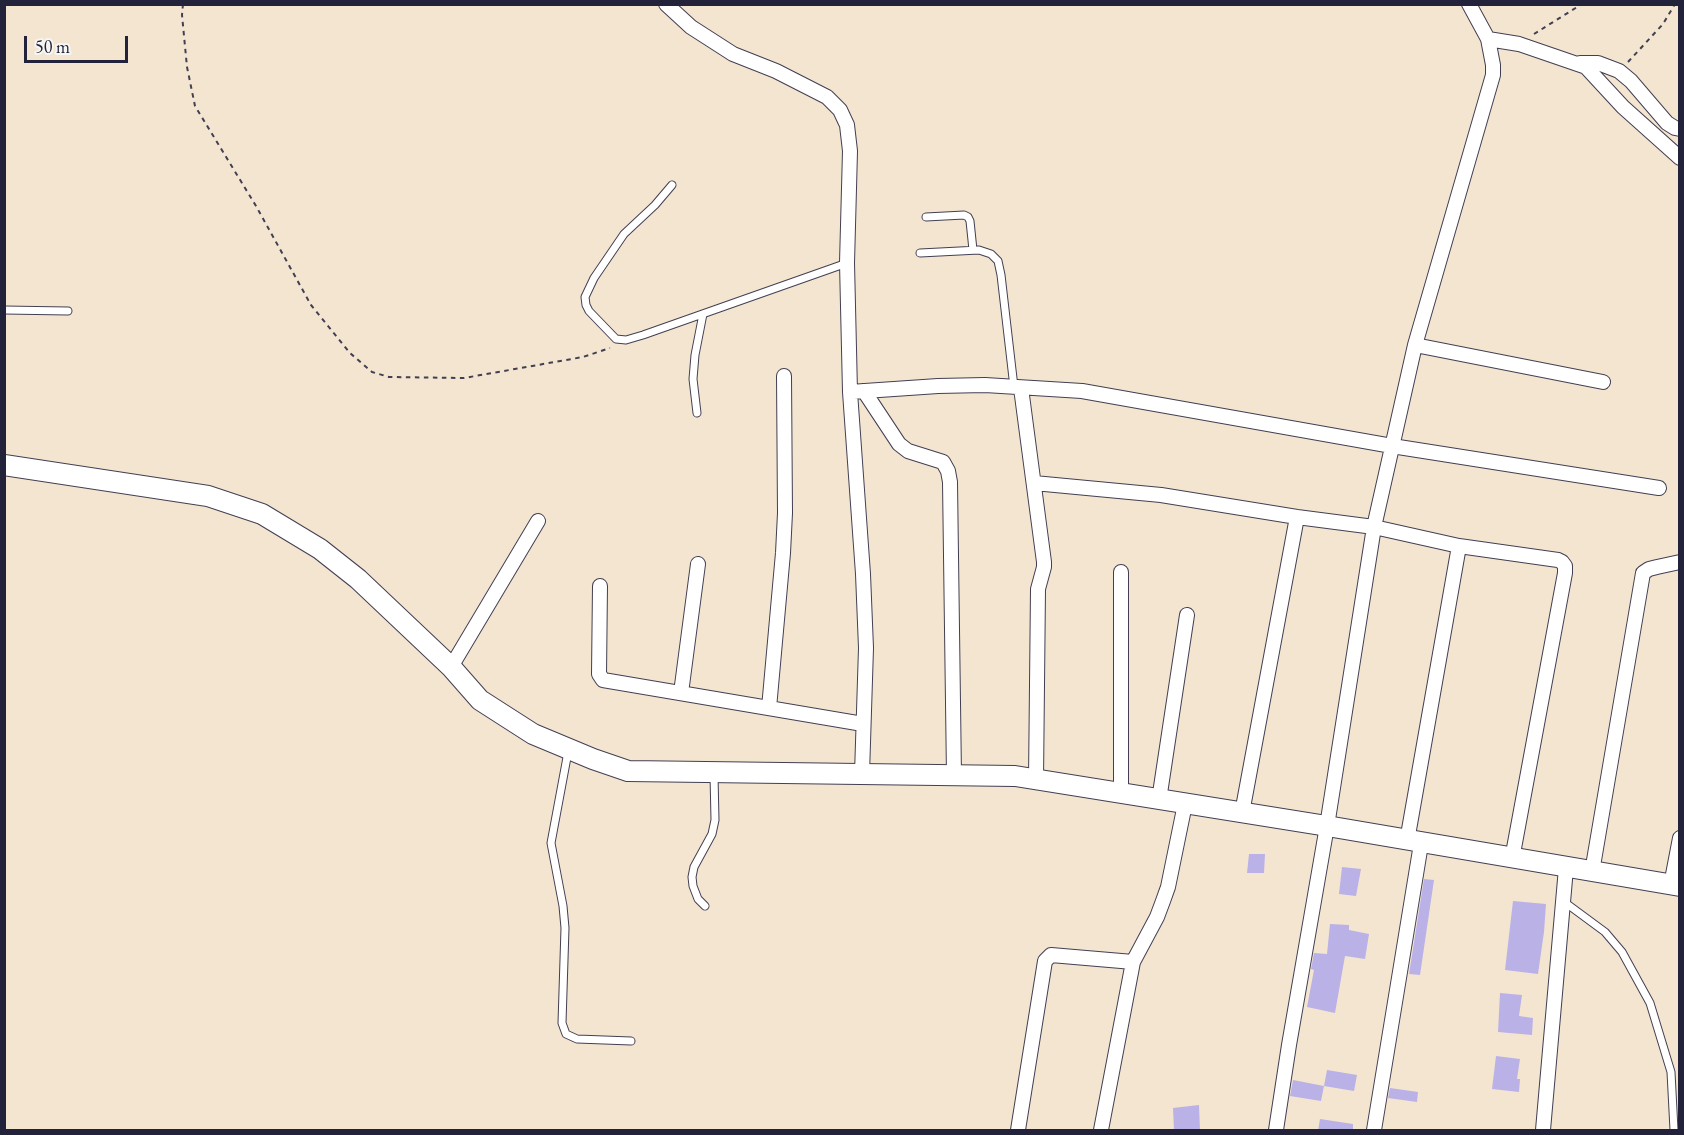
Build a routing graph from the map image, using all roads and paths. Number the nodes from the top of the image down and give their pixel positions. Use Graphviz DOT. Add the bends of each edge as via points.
graph roads {
  1 [pos="183,4"];
  2 [pos="666,4"];
  3 [pos="1469,4"];
  4 [pos="1582,4"];
  5 [pos="1675,4"];
  6 [pos="1488,39"];
  7 [pos="1519,44"];
  8 [pos="1578,63"];
  9 [pos="1619,71"];
  10 [pos="1680,129"];
  11 [pos="1680,158"];
  12 [pos="672,184"];
  13 [pos="926,217"];
  14 [pos="973,250"];
  15 [pos="920,253"];
  16 [pos="847,263"];
  17 [pos="4,310"];
  18 [pos="68,311"];
  19 [pos="703,314"];
  20 [pos="620,341"];
  21 [pos="1415,345"];
  22 [pos="784,376"];
  23 [pos="1603,382"];
  24 [pos="1018,387"];
  25 [pos="857,392"];
  26 [pos="697,413"];
  27 [pos="1392,446"];
  28 [pos="4,465"];
  29 [pos="1034,483"];
  30 [pos="1659,488"];
  31 [pos="1297,517"];
  32 [pos="538,521"];
  33 [pos="1374,527"];
  34 [pos="1459,546"];
  35 [pos="1680,562"];
  36 [pos="698,564"];
  37 [pos="1121,572"];
  38 [pos="600,586"];
  39 [pos="1187,615"];
  40 [pos="452,666"];
  41 [pos="681,693"];
  42 [pos="769,708"];
  43 [pos="863,724"];
  44 [pos="569,749"];
  45 [pos="714,772"];
  46 [pos="862,774"];
  47 [pos="954,776"];
  48 [pos="1036,780"];
  49 [pos="1121,794"];
  50 [pos="1159,800"];
  51 [pos="1185,804"];
  52 [pos="1242,813"];
  53 [pos="1327,826"];
  54 [pos="1680,838"];
  55 [pos="1414,842"];
  56 [pos="1512,859"];
  57 [pos="1566,868"];
  58 [pos="1592,872"];
  59 [pos="1676,886"];
  60 [pos="1563,901"];
  61 [pos="705,906"];
  62 [pos="1133,962"];
  63 [pos="631,1041"];
  64 [pos="1018,1131"];
  65 [pos="1101,1131"];
  66 [pos="1276,1131"];
  67 [pos="1374,1131"];
  68 [pos="1543,1131"];
  69 [pos="1674,1131"];
  1 -- 20 [label="path" via="187,67 195,106 251,196 311,305 350,353 372,372 464,378 583,357"];
  2 -- 16 [label="street" via="691,27 733,54 827,97 840,110 847,125 850,151"];
  3 -- 6 [label="street"];
  4 -- 7 [label="path"];
  5 -- 9 [label="path" via="1658,31"];
  6 -- 7 [label="street"];
  6 -- 21 [label="street" via="1493,75"];
  7 -- 8 [label="street"];
  8 -- 9 [label="street" via="1598,63"];
  8 -- 11 [label="street"];
  9 -- 10 [label="street" via="1667,123"];
  12 -- 20 [label="lane" via="624,234 585,297 589,311"];
  13 -- 14 [label="lane" via="968,217"];
  14 -- 15 [label="lane"];
  14 -- 24 [label="lane" via="991,254 998,261"];
  16 -- 19 [label="lane"];
  16 -- 25 [label="street"];
  17 -- 18 [label="lane"];
  19 -- 20 [label="lane"];
  19 -- 26 [label="lane" via="693,379"];
  21 -- 23 [label="street"];
  21 -- 27 [label="street"];
  22 -- 42 [label="street" via="785,513"];
  24 -- 25 [label="street" via="938,386"];
  24 -- 27 [label="street" via="1082,391"];
  24 -- 29 [label="street"];
  25 -- 43 [label="street" via="866,648"];
  25 -- 47 [label="street" via="898,444 943,462 948,471"];
  27 -- 30 [label="street"];
  27 -- 33 [label="street"];
  28 -- 40 [label="main road" via="208,496 262,514 320,549 358,579"];
  29 -- 31 [label="street" via="1161,495"];
  29 -- 48 [label="street" via="1044,562 1038,589"];
  31 -- 33 [label="street"];
  31 -- 52 [label="street"];
  32 -- 40 [label="street"];
  33 -- 34 [label="street"];
  33 -- 53 [label="street"];
  34 -- 55 [label="street"];
  34 -- 56 [label="street" via="1558,560 1565,566"];
  35 -- 58 [label="street" via="1643,573"];
  36 -- 41 [label="street"];
  37 -- 49 [label="street"];
  38 -- 41 [label="street" via="600,678"];
  39 -- 50 [label="street"];
  40 -- 44 [label="main road" via="480,700 533,734"];
  41 -- 42 [label="street"];
  42 -- 43 [label="street"];
  43 -- 46 [label="street"];
  44 -- 45 [label="main road" via="628,771"];
  44 -- 63 [label="lane" via="551,843 565,928 562,1023 566,1034 577,1039"];
  45 -- 46 [label="main road"];
  45 -- 61 [label="lane" via="715,820 692,877 698,898"];
  46 -- 47 [label="main road"];
  47 -- 48 [label="main road"];
  48 -- 49 [label="main road"];
  49 -- 50 [label="main road"];
  50 -- 51 [label="main road"];
  51 -- 52 [label="main road"];
  51 -- 62 [label="street" via="1168,887"];
  52 -- 53 [label="main road"];
  53 -- 55 [label="main road"];
  53 -- 66 [label="street"];
  54 -- 59 [label="street"];
  55 -- 56 [label="main road"];
  55 -- 67 [label="street"];
  56 -- 57 [label="main road"];
  57 -- 58 [label="main road"];
  57 -- 60 [label="street"];
  58 -- 59 [label="main road"];
  60 -- 68 [label="street"];
  60 -- 69 [label="lane" via="1605,932 1622,951 1650,1003 1671,1072"];
  62 -- 64 [label="street" via="1051,955 1045,961"];
  62 -- 65 [label="street"];
}
